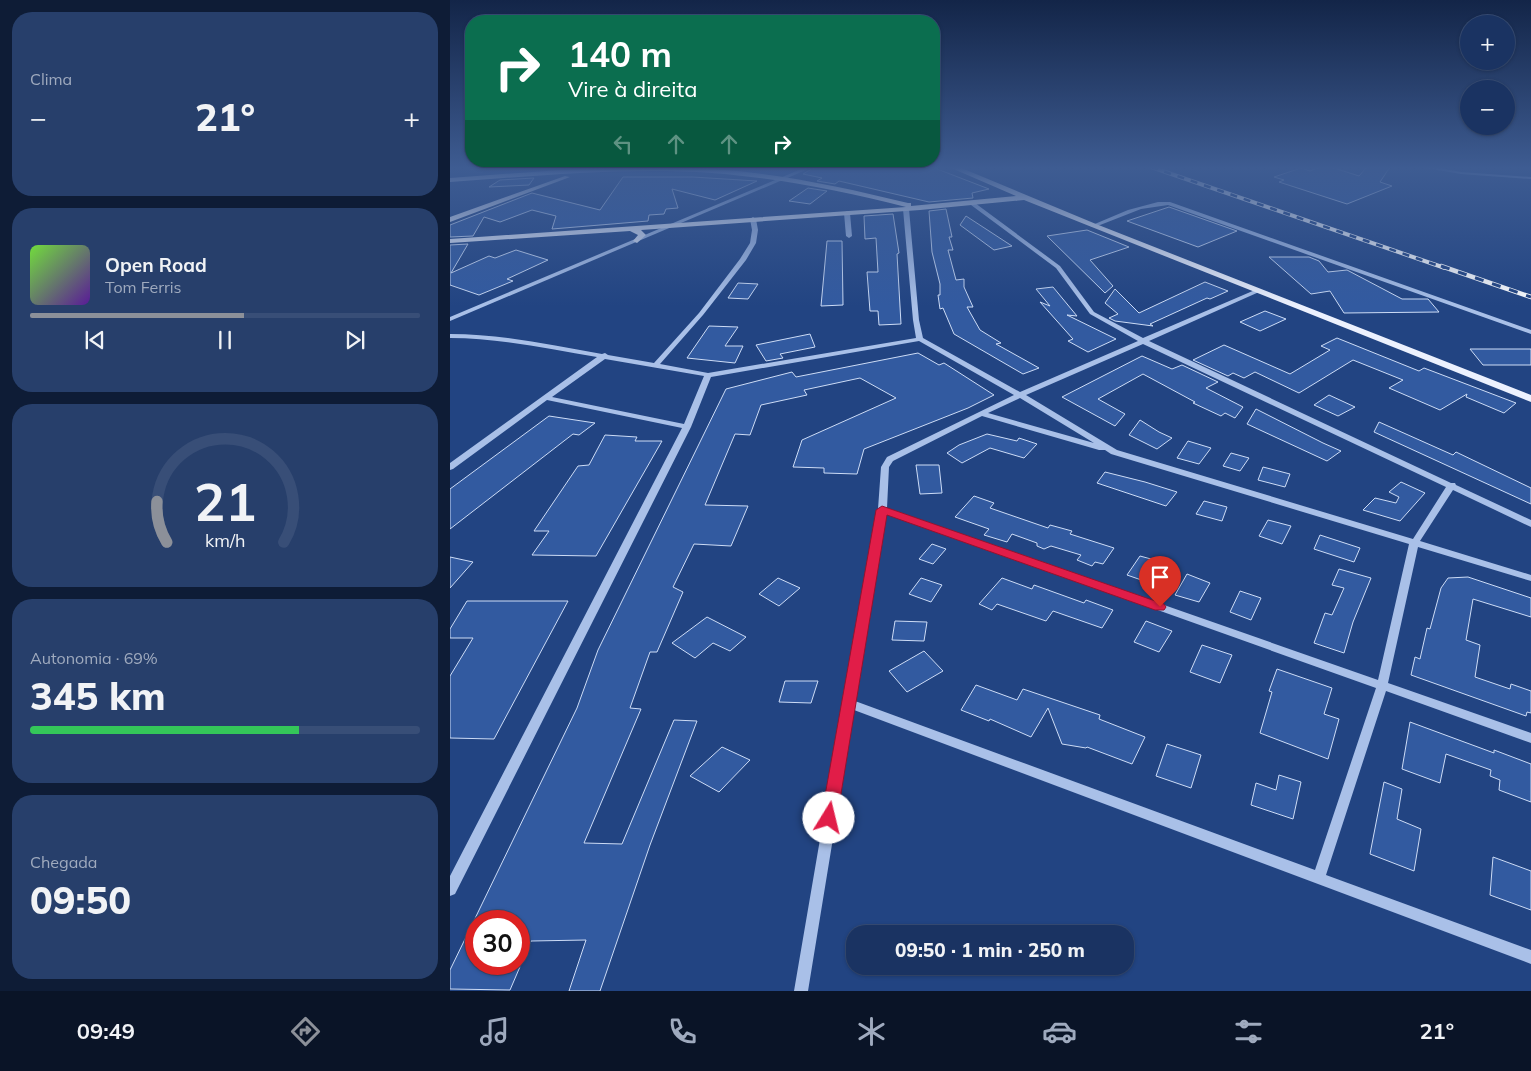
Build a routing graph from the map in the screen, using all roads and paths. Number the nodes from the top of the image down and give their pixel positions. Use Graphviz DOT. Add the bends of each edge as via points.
graph roads {
  1 [pos="469,213"];
  2 [pos="704,213"];
  3 [pos="717,213"];
  4 [pos="843,213"];
  5 [pos="847,213"];
  6 [pos="906,213"];
  7 [pos="985,213"];
  8 [pos="1061,213"];
  9 [pos="1125,213"];
  10 [pos="1197,213"];
  11 [pos="753,219"];
  12 [pos="450,220"];
  13 [pos="735,220"];
  14 [pos="676,225"];
  15 [pos="1092,226"];
  16 [pos="626,228"];
  17 [pos="849,236"];
  18 [pos="450,241"];
  19 [pos="637,241"];
  20 [pos="1257,291"];
  21 [pos="450,319"];
  22 [pos="1531,332"];
  23 [pos="450,336"];
  24 [pos="920,338"];
  25 [pos="1144,341"];
  26 [pos="605,356"];
  27 [pos="656,364"];
  28 [pos="708,374"];
  29 [pos="1020,395"];
  30 [pos="546,398"];
  31 [pos="1531,399"];
  32 [pos="982,414"];
  33 [pos="687,427"];
  34 [pos="1114,452"];
  35 [pos="450,467"];
  36 [pos="1452,485"];
  37 [pos="882,510"];
  38 [pos="1531,524"];
  39 [pos="1414,544"];
  40 [pos="1531,578"];
  41 [pos="1382,685"];
  42 [pos="848,703"];
  43 [pos="1531,738"];
  44 [pos="1319,877"];
  45 [pos="450,890"];
  46 [pos="1531,957"];
  47 [pos="801,991"];
  1 -- 12 [label="main road"];
  2 -- 14 [label="street"];
  3 -- 13 [label="main road"];
  4 -- 11 [label="main road"];
  5 -- 17 [label="street"];
  6 -- 24 [label="street"];
  7 -- 25 [label="street" via="1058,267 1092,313"];
  8 -- 15 [label="main road"];
  9 -- 15 [label="street"];
  10 -- 22 [label="street"];
  11 -- 13 [label="main road"];
  11 -- 27 [label="street" via="752,243 743,260"];
  13 -- 14 [label="main road"];
  14 -- 16 [label="main road"];
  14 -- 19 [label="street"];
  15 -- 20 [label="main road"];
  16 -- 18 [label="main road"];
  16 -- 19 [label="main road" via="640,232 642,235"];
  19 -- 21 [label="street"];
  20 -- 25 [label="street"];
  20 -- 31 [label="main road"];
  23 -- 26 [label="street" via="535,344"];
  24 -- 28 [label="street"];
  24 -- 29 [label="street"];
  25 -- 29 [label="street"];
  25 -- 36 [label="street"];
  26 -- 27 [label="street"];
  26 -- 30 [label="street"];
  27 -- 28 [label="street"];
  28 -- 33 [label="street"];
  29 -- 32 [label="street"];
  29 -- 34 [label="street"];
  30 -- 33 [label="street"];
  30 -- 35 [label="street"];
  32 -- 34 [label="street"];
  32 -- 37 [label="street" via="890,459 885,467"];
  33 -- 45 [label="street"];
  34 -- 39 [label="street"];
  36 -- 38 [label="street"];
  36 -- 39 [label="street"];
  37 -- 41 [label="street"];
  37 -- 42 [label="street"];
  39 -- 40 [label="street"];
  39 -- 41 [label="street"];
  41 -- 43 [label="street"];
  41 -- 44 [label="street"];
  42 -- 44 [label="street"];
  42 -- 47 [label="street"];
  44 -- 46 [label="street"];
}
